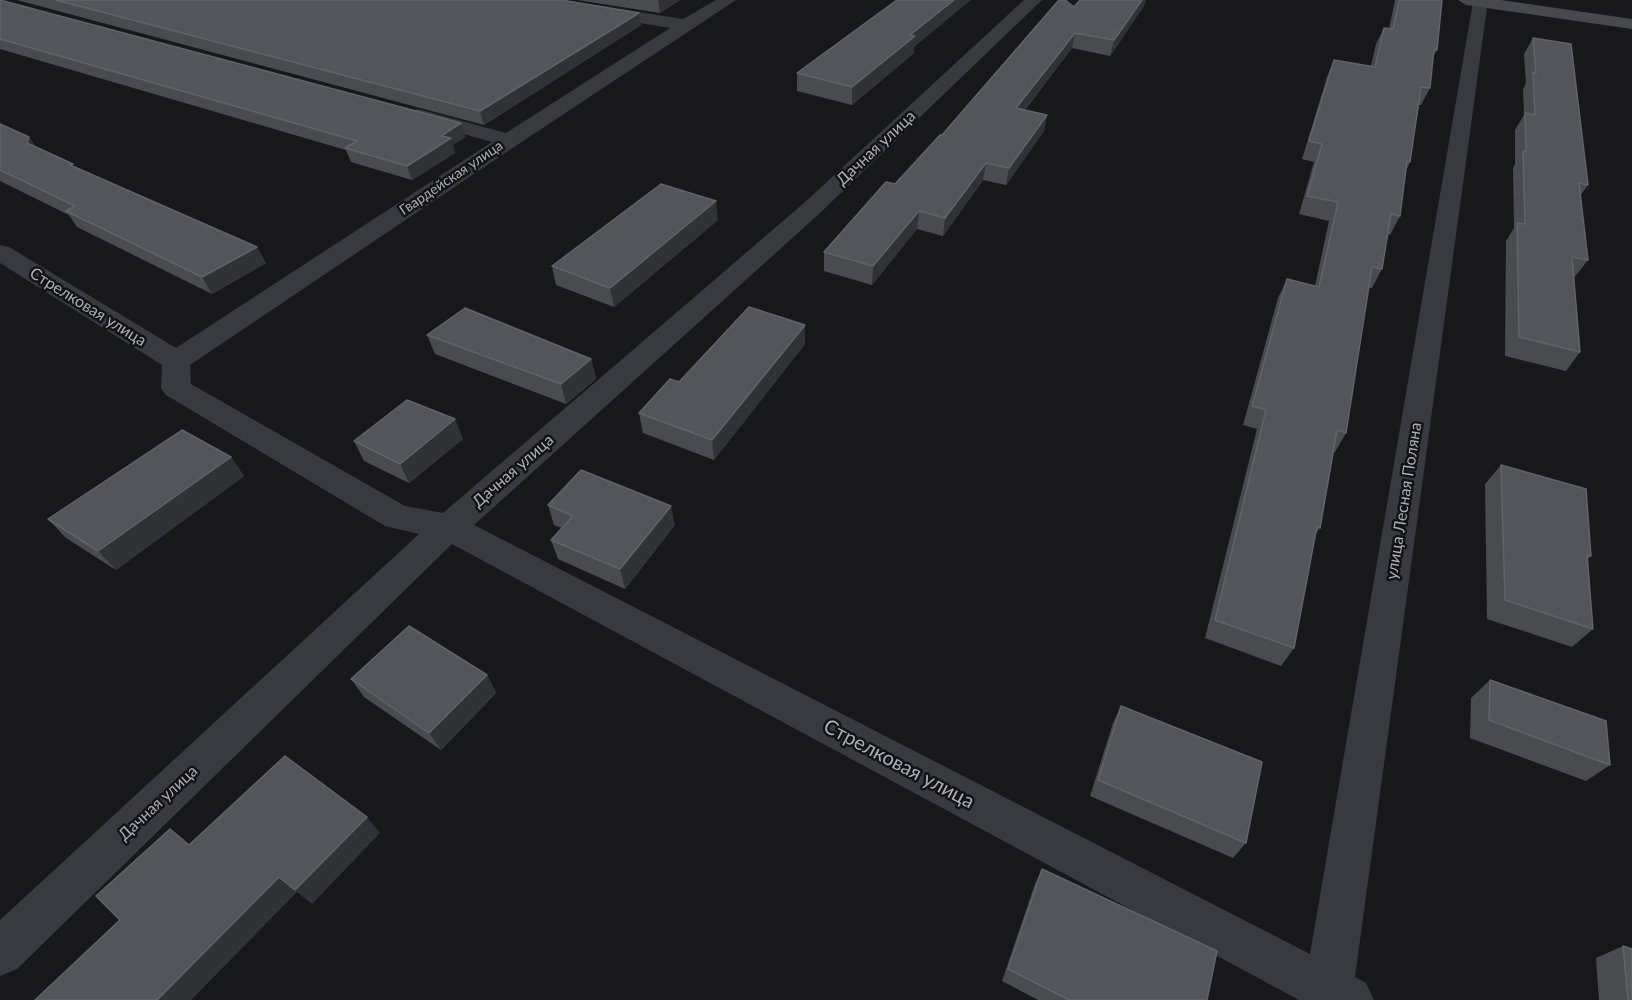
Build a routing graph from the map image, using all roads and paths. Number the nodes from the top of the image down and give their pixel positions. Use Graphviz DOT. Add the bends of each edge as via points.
graph roads {
  1 [pos="532,0"];
  2 [pos="728,0"];
  3 [pos="1034,0"];
  4 [pos="1474,1"];
  5 [pos="1632,24"];
  6 [pos="686,25"];
  7 [pos="405,112"];
  8 [pos="509,140"];
  9 [pos="0,252"];
  10 [pos="177,361"];
  11 [pos="449,527"];
  12 [pos="0,952"];
  13 [pos="1335,997"];
  1 -- 6 [label="street"];
  2 -- 6 [label="street, Гвардейская улица"];
  3 -- 11 [label="street, Дачная улица" via="812,208"];
  4 -- 5 [label="street"];
  4 -- 13 [label="street, улица Лесная Поляна"];
  6 -- 8 [label="street, Гвардейская улица"];
  7 -- 8 [label="street"];
  8 -- 10 [label="street, Гвардейская улица"];
  9 -- 10 [label="street, Стрелковая улица"];
  10 -- 11 [label="street, Стрелковая улица" via="176,388 397,517"];
  11 -- 12 [label="street, Дачная улица"];
  11 -- 13 [label="street, Стрелковая улица"];
}
